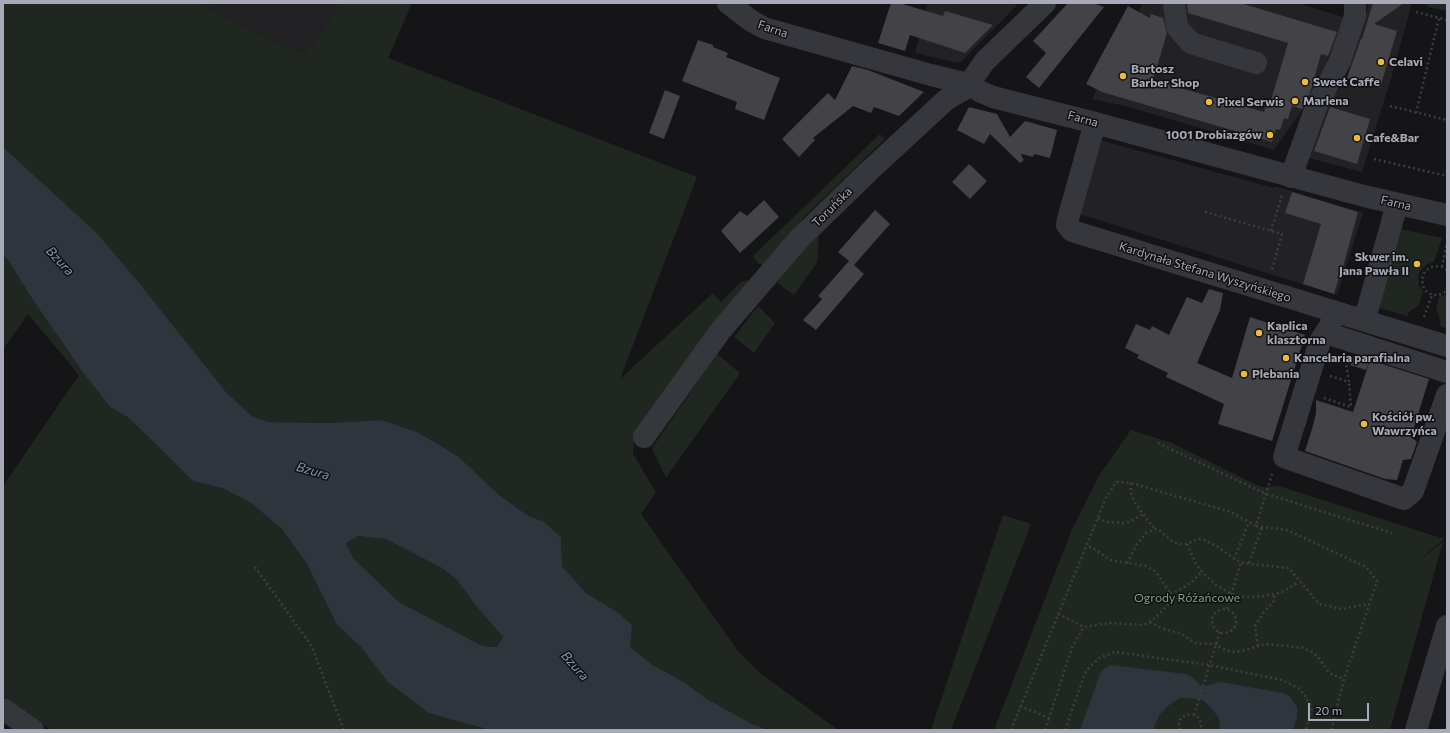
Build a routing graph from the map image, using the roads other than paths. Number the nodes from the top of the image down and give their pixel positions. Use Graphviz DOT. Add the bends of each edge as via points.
graph roads {
  1 [pos="728,3"];
  2 [pos="1045,3"];
  3 [pos="1174,3"];
  4 [pos="1355,3"];
  5 [pos="1256,63"];
  6 [pos="972,85"];
  7 [pos="1096,123"];
  8 [pos="1287,183"];
  9 [pos="1397,204"];
  10 [pos="1447,215"];
  11 [pos="1334,312"];
  12 [pos="1362,320"];
  13 [pos="1335,336"];
  14 [pos="1447,346"];
  15 [pos="1447,372"];
  16 [pos="1447,395"];
  17 [pos="644,437"];
  18 [pos="1447,626"];
  19 [pos="3,708"];
  20 [pos="33,730"];
  21 [pos="1416,730"];
  1 -- 6 [label="street, Farna" via="764,28"];
  2 -- 6 [label="street" via="985,60 973,78"];
  3 -- 5 [label="street" via="1177,26 1191,43"];
  4 -- 8 [label="street" via="1354,16 1340,61 1316,107"];
  6 -- 7 [label="street, Farna" via="993,97"];
  6 -- 17 [label="street, Toruńska" via="946,99 799,239 721,330"];
  7 -- 8 [label="street, Farna"];
  7 -- 11 [label="street, Kardynała Stefana Wyszyńskiego" via="1068,219 1069,228 1077,233"];
  8 -- 9 [label="street, Farna"];
  9 -- 10 [label="street, Farna"];
  9 -- 12 [label="street" via="1368,308"];
  11 -- 12 [label="street, Kardynała Stefana Wyszyńskiego"];
  11 -- 13 [label="street" via="1330,326"];
  12 -- 14 [label="street, Kardynała Stefana Wyszyńskiego"];
  13 -- 15 [label="street"];
  13 -- 16 [label="street" via="1320,341 1284,457 1404,499 1412,491"];
  18 -- 21 [label="street"];
  19 -- 20 [label="street"];
}
